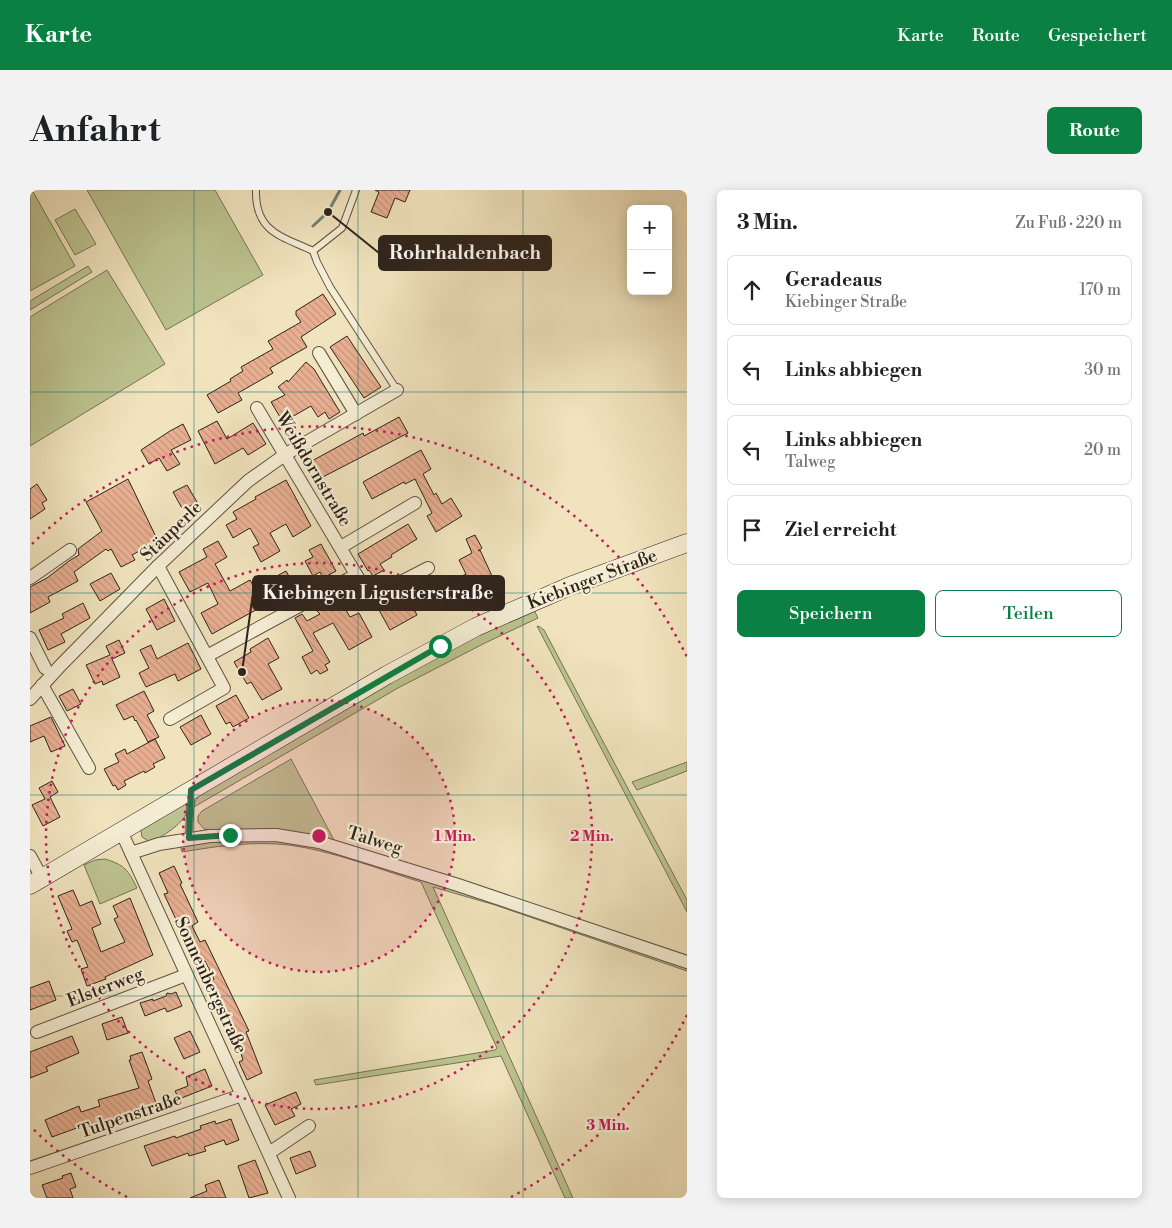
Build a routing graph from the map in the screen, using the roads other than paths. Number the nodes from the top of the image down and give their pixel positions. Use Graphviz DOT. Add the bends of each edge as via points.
graph roads {
  1 [pos="256,190"];
  2 [pos="356,190"];
  3 [pos="313,251"];
  4 [pos="319,353"];
  5 [pos="397,390"];
  6 [pos="257,408"];
  7 [pos="356,414"];
  8 [pos="286,454"];
  9 [pos="415,503"];
  10 [pos="687,543"];
  11 [pos="341,547"];
  12 [pos="70,550"];
  13 [pos="158,566"];
  14 [pos="428,568"];
  15 [pos="356,576"];
  16 [pos="30,578"];
  17 [pos="30,638"];
  18 [pos="207,656"];
  19 [pos="45,668"];
  20 [pos="42,685"];
  21 [pos="30,698"];
  22 [pos="170,719"];
  23 [pos="89,768"];
  24 [pos="191,790"];
  25 [pos="121,831"];
  26 [pos="189,838"];
  27 [pos="131,853"];
  28 [pos="30,856"];
  29 [pos="36,881"];
  30 [pos="687,962"];
  31 [pos="186,975"];
  32 [pos="36,1032"];
  33 [pos="242,1095"];
  34 [pos="310,1126"];
  35 [pos="269,1153"];
  36 [pos="30,1168"];
  37 [pos="289,1198"];
  1 -- 3 [label="lane" via="257,212 263,222 274,233"];
  2 -- 3 [label="lane" via="342,228"];
  3 -- 5 [label="lane" via="330,288"];
  4 -- 7 [label="street"];
  5 -- 7 [label="street, Stäuperle"];
  6 -- 8 [label="street, Weißdornstraße"];
  7 -- 8 [label="street, Stäuperle"];
  8 -- 11 [label="street, Weißdornstraße"];
  8 -- 13 [label="street, Stäuperle" via="248,481"];
  9 -- 11 [label="street, Weißdornstraße"];
  10 -- 24 [label="street, Kiebinger Straße" via="570,586 476,627 411,661"];
  11 -- 15 [label="street, Weißdornstraße"];
  12 -- 16 [label="street"];
  13 -- 18 [label="street"];
  13 -- 20 [label="street, Stäuperle"];
  14 -- 15 [label="street, Weißdornstraße" via="370,598"];
  15 -- 18 [label="street"];
  17 -- 19 [label="street"];
  18 -- 22 [label="street" via="224,688"];
  20 -- 21 [label="street, Stäuperle"];
  20 -- 23 [label="street"];
  24 -- 25 [label="street, Kiebinger Straße"];
  24 -- 26 [label="lane"];
  25 -- 27 [label="street, Sonnenbergstraße"];
  25 -- 29 [label="street, Kiebinger Straße"];
  26 -- 27 [label="street, Talweg"];
  26 -- 30 [label="street, Talweg" via="255,834 319,842"];
  27 -- 31 [label="street, Sonnenbergstraße"];
  28 -- 29 [label="street"];
  31 -- 32 [label="street, Elsterweg"];
  31 -- 33 [label="street, Sonnenbergstraße"];
  33 -- 35 [label="street, Sonnenbergstraße"];
  33 -- 36 [label="street, Tulpenstraße"];
  34 -- 35 [label="street"];
  35 -- 37 [label="street, Sonnenbergstraße"];
}
